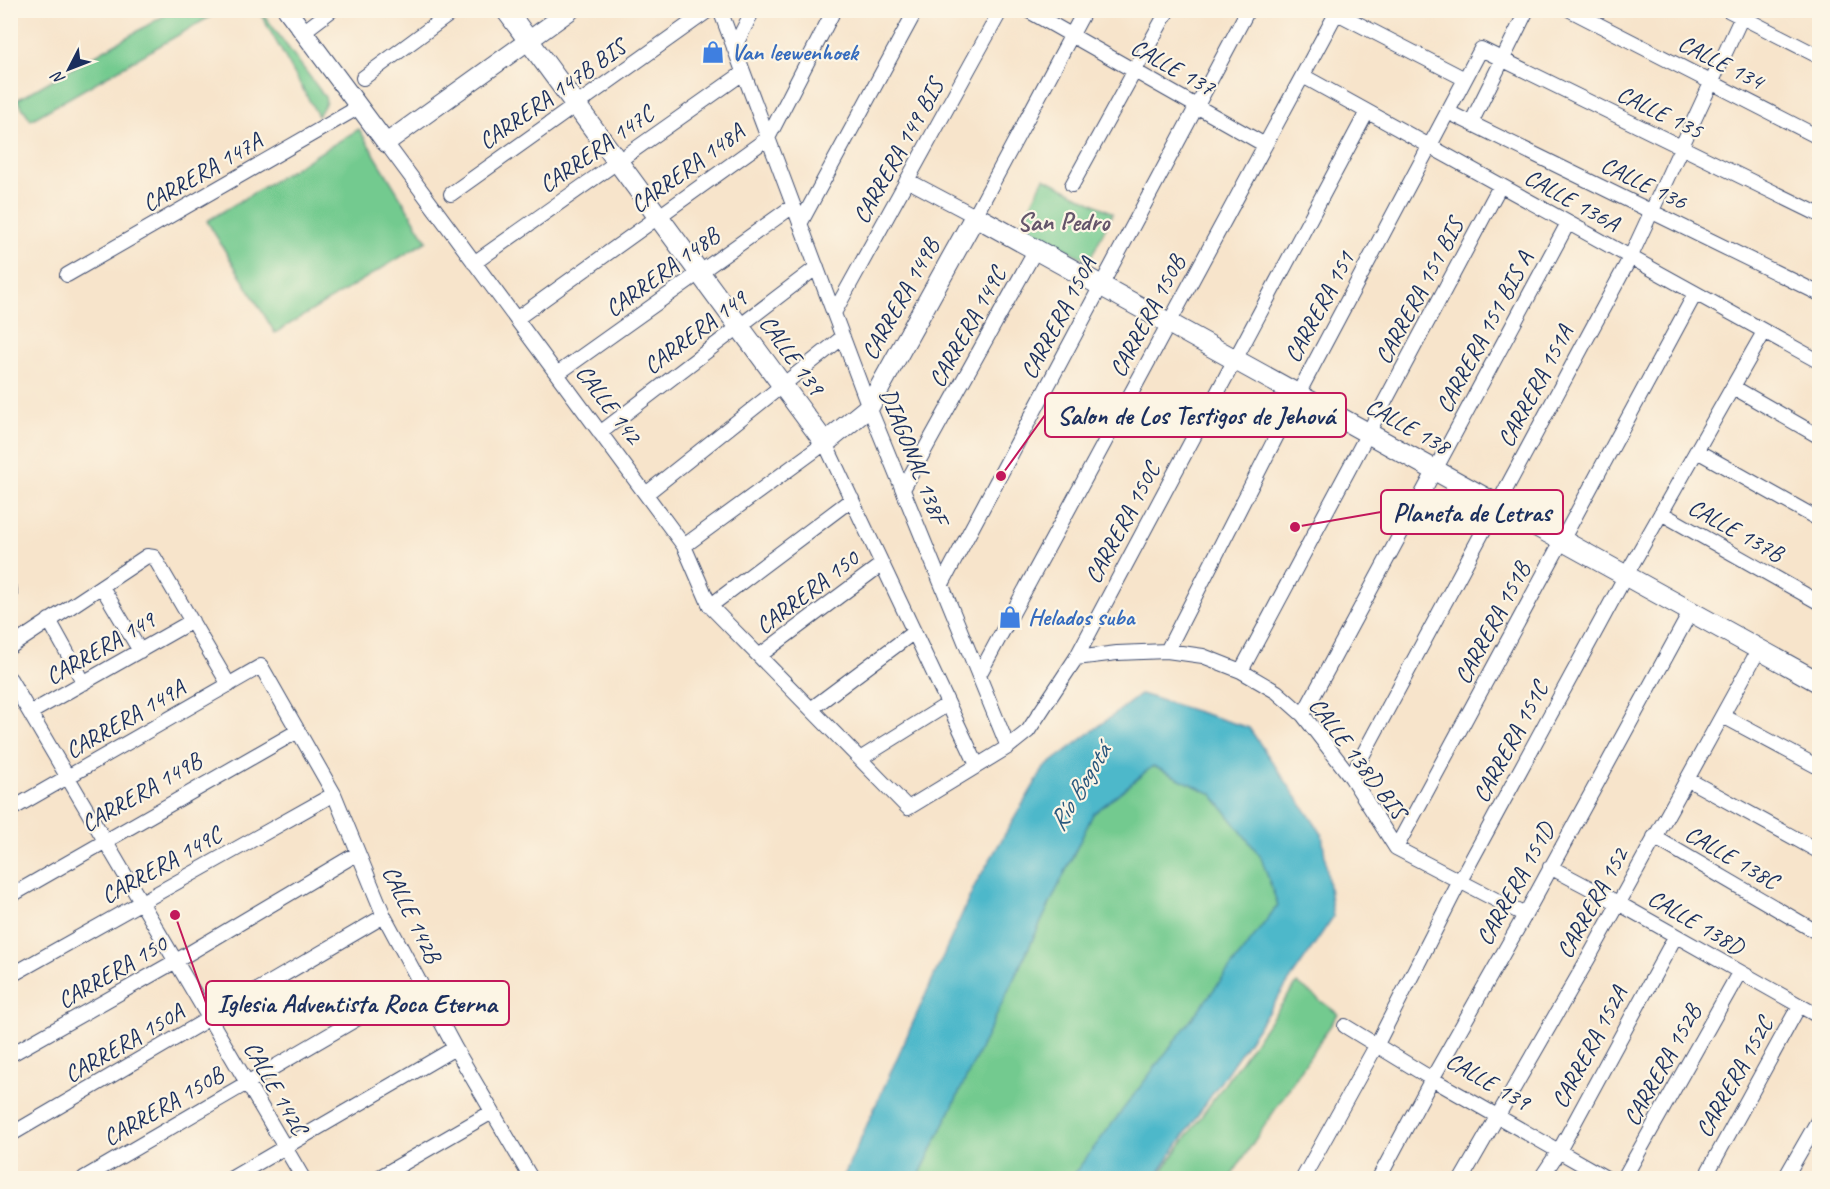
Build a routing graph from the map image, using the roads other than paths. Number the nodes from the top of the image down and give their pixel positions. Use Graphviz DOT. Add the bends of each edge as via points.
graph roads {
  1 [pos="287,10"];
  2 [pos="332,10"];
  3 [pos="455,10"];
  4 [pos="506,10"];
  5 [pos="571,10"];
  6 [pos="709,10"];
  7 [pos="720,10"];
  8 [pos="753,10"];
  9 [pos="834,10"];
  10 [pos="916,10"];
  11 [pos="1001,10"];
  12 [pos="1027,10"];
  13 [pos="1085,10"];
  14 [pos="1168,10"];
  15 [pos="1248,10"];
  16 [pos="1527,10"];
  17 [pos="1570,10"];
  18 [pos="1728,10"];
  19 [pos="1338,12"];
  20 [pos="1743,14"];
  21 [pos="303,32"];
  22 [pos="1071,36"];
  23 [pos="529,41"];
  24 [pos="734,48"];
  25 [pos="1481,49"];
  26 [pos="1820,57"];
  27 [pos="1502,59"];
  28 [pos="1134,71"];
  29 [pos="743,73"];
  30 [pos="1303,76"];
  31 [pos="363,78"];
  32 [pos="1465,79"];
  33 [pos="1712,83"];
  34 [pos="575,105"];
  35 [pos="1197,106"];
  36 [pos="359,107"];
  37 [pos="1367,112"];
  38 [pos="1448,112"];
  39 [pos="1471,123"];
  40 [pos="768,138"];
  41 [pos="1820,138"];
  42 [pos="386,143"];
  43 [pos="1265,145"];
  44 [pos="1430,146"];
  45 [pos="1682,147"];
  46 [pos="617,161"];
  47 [pos="907,180"];
  48 [pos="1072,185"];
  49 [pos="1500,186"];
  50 [pos="451,194"];
  51 [pos="793,206"];
  52 [pos="1652,212"];
  53 [pos="1820,215"];
  54 [pos="658,216"];
  55 [pos="975,216"];
  56 [pos="1568,223"];
  57 [pos="801,224"];
  58 [pos="1036,249"];
  59 [pos="1630,258"];
  60 [pos="474,263"];
  61 [pos="817,267"];
  62 [pos="699,272"];
  63 [pos="67,275"];
  64 [pos="1101,285"];
  65 [pos="1695,294"];
  66 [pos="1820,294"];
  67 [pos="834,314"];
  68 [pos="516,319"];
  69 [pos="1169,323"];
  70 [pos="739,326"];
  71 [pos="1764,332"];
  72 [pos="843,337"];
  73 [pos="1235,359"];
  74 [pos="1820,362"];
  75 [pos="557,374"];
  76 [pos="782,385"];
  77 [pos="1733,387"];
  78 [pos="1298,394"];
  79 [pos="869,407"];
  80 [pos="600,433"];
  81 [pos="1368,433"];
  82 [pos="1820,436"];
  83 [pos="825,443"];
  84 [pos="1697,451"];
  85 [pos="1435,470"];
  86 [pos="903,489"];
  87 [pos="646,494"];
  88 [pos="852,498"];
  89 [pos="1497,504"];
  90 [pos="1661,513"];
  91 [pos="1820,520"];
  92 [pos="1562,540"];
  93 [pos="684,546"];
  94 [pos="882,564"];
  95 [pos="1626,575"];
  96 [pos="942,584"];
  97 [pos="102,587"];
  98 [pos="10,590"];
  99 [pos="1820,603"];
  100 [pos="10,606"];
  101 [pos="710,606"];
  102 [pos="1691,611"];
  103 [pos="49,620"];
  104 [pos="192,621"];
  105 [pos="914,632"];
  106 [pos="10,647"];
  107 [pos="1759,649"];
  108 [pos="140,651"];
  109 [pos="1167,651"];
  110 [pos="759,656"];
  111 [pos="1076,658"];
  112 [pos="261,666"];
  113 [pos="1241,671"];
  114 [pos="979,675"];
  115 [pos="10,679"];
  116 [pos="1820,682"];
  117 [pos="84,683"];
  118 [pos="229,685"];
  119 [pos="948,704"];
  120 [pos="811,709"];
  121 [pos="30,713"];
  122 [pos="1303,715"];
  123 [pos="1723,716"];
  124 [pos="298,731"];
  125 [pos="1008,747"];
  126 [pos="860,759"];
  127 [pos="977,765"];
  128 [pos="1820,768"];
  129 [pos="68,777"];
  130 [pos="1351,777"];
  131 [pos="1686,779"];
  132 [pos="334,794"];
  133 [pos="908,808"];
  134 [pos="10,810"];
  135 [pos="1654,837"];
  136 [pos="106,842"];
  137 [pos="1396,848"];
  138 [pos="1820,852"];
  139 [pos="358,853"];
  140 [pos="1550,867"];
  141 [pos="1460,881"];
  142 [pos="10,897"];
  143 [pos="141,903"];
  144 [pos="1618,903"];
  145 [pos="1525,915"];
  146 [pos="384,916"];
  147 [pos="1820,934"];
  148 [pos="1675,937"];
  149 [pos="176,961"];
  150 [pos="1739,973"];
  151 [pos="10,976"];
  152 [pos="420,982"];
  153 [pos="1799,1006"];
  154 [pos="1820,1017"];
  155 [pos="210,1019"];
  156 [pos="1345,1026"];
  157 [pos="1376,1046"];
  158 [pos="455,1048"];
  159 [pos="10,1055"];
  160 [pos="1432,1079"];
  161 [pos="247,1084"];
  162 [pos="492,1112"];
  163 [pos="1497,1116"];
  164 [pos="1820,1117"];
  165 [pos="10,1135"];
  166 [pos="285,1148"];
  167 [pos="1559,1151"];
  168 [pos="1709,1170"];
  169 [pos="525,1177"];
  170 [pos="84,1179"];
  171 [pos="232,1179"];
  172 [pos="303,1179"];
  173 [pos="378,1179"];
  174 [pos="1303,1179"];
  175 [pos="1379,1179"];
  176 [pos="1462,1179"];
  177 [pos="1541,1179"];
  178 [pos="1606,1179"];
  179 [pos="1624,1179"];
  180 [pos="1785,1179"];
  1 -- 21 [label="street, CALLE 142"];
  2 -- 21 [label="street"];
  3 -- 31 [label="street"];
  4 -- 23 [label="main road, CALLE 139"];
  5 -- 23 [label="street"];
  6 -- 34 [label="street, CARRERA 147B BIS"];
  7 -- 24 [label="street, DIAGONAL 138F"];
  8 -- 24 [label="street"];
  9 -- 40 [label="street, CARRERA 148A"];
  10 -- 57 [label="street"];
  11 -- 47 [label="street, CARRERA 149 BIS"];
  12 -- 22 [label="street, CALLE 137"];
  13 -- 22 [label="street, CARRERA 149B"];
  14 -- 28 [label="street"];
  15 -- 35 [label="street, CARRERA 150A"];
  16 -- 27 [label="street"];
  17 -- 33 [label="street, CALLE 134"];
  18 -- 20 [label="street"];
  19 -- 30 [label="street, CARRERA 150B"];
  19 -- 32 [label="street"];
  20 -- 26 [label="street"];
  20 -- 33 [label="street, CARRERA 151A"];
  21 -- 36 [label="street, CALLE 142"];
  22 -- 28 [label="street, CALLE 137"];
  22 -- 55 [label="street, CARRERA 149B"];
  23 -- 34 [label="main road, CALLE 139"];
  23 -- 42 [label="street"];
  24 -- 29 [label="street, DIAGONAL 138F"];
  25 -- 27 [label="street, CALLE 135"];
  25 -- 32 [label="street, CARRERA 151"];
  27 -- 39 [label="street"];
  27 -- 45 [label="street, CALLE 135"];
  28 -- 35 [label="street, CALLE 137"];
  28 -- 48 [label="street"];
  29 -- 40 [label="street, DIAGONAL 138F"];
  29 -- 46 [label="street, CARRERA 147C"];
  30 -- 37 [label="street, CALLE 136A"];
  30 -- 43 [label="street, CARRERA 150B"];
  32 -- 38 [label="street, CARRERA 151"];
  33 -- 41 [label="street, CALLE 134"];
  33 -- 45 [label="street, CARRERA 151A"];
  34 -- 46 [label="main road, CALLE 139"];
  34 -- 50 [label="street, CARRERA 147B BIS"];
  35 -- 43 [label="street, CALLE 137"];
  35 -- 64 [label="street, CARRERA 150A"];
  36 -- 42 [label="street, CALLE 142"];
  36 -- 63 [label="street, CARRERA 147A"];
  37 -- 44 [label="street, CALLE 136A"];
  37 -- 73 [label="street, CARRERA 150C"];
  38 -- 39 [label="street, CALLE 136"];
  38 -- 44 [label="street, CARRERA 151"];
  39 -- 52 [label="street, CALLE 136"];
  40 -- 51 [label="street, DIAGONAL 138F"];
  40 -- 54 [label="street, CARRERA 148A"];
  42 -- 60 [label="street, CALLE 142"];
  43 -- 69 [label="street, CARRERA 150B"];
  44 -- 49 [label="street, CALLE 136A"];
  44 -- 78 [label="street, CARRERA 151"];
  45 -- 52 [label="street, CARRERA 151A"];
  45 -- 53 [label="street, CALLE 135"];
  46 -- 54 [label="main road, CALLE 139"];
  46 -- 60 [label="street, CARRERA 147C"];
  47 -- 55 [label="street, CALLE 138"];
  47 -- 67 [label="street, CARRERA 149 BIS"];
  49 -- 56 [label="street, CALLE 136A"];
  49 -- 81 [label="street, CARRERA 151 BIS"];
  51 -- 57 [label="street, DIAGONAL 138F"];
  51 -- 62 [label="street, CARRERA 148B"];
  52 -- 59 [label="street, CARRERA 151A"];
  52 -- 66 [label="street, CALLE 136"];
  54 -- 62 [label="main road, CALLE 139"];
  54 -- 68 [label="street, CARRERA 148A"];
  55 -- 58 [label="main road, CALLE 138"];
  55 -- 79 [label="main road, CARRERA 149B"];
  56 -- 59 [label="street, CALLE 136A"];
  56 -- 85 [label="street, CARRERA 151 BIS A"];
  57 -- 61 [label="street, DIAGONAL 138F"];
  58 -- 64 [label="main road, CALLE 138"];
  58 -- 86 [label="street, CARRERA 149C"];
  59 -- 65 [label="street, CALLE 136A"];
  59 -- 89 [label="street, CARRERA 151A"];
  60 -- 68 [label="street, CALLE 142"];
  61 -- 67 [label="street, DIAGONAL 138F"];
  61 -- 70 [label="street, CARRERA 149"];
  62 -- 70 [label="main road, CALLE 139"];
  62 -- 75 [label="street, CARRERA 148B"];
  64 -- 69 [label="main road, CALLE 138"];
  64 -- 96 [label="street, CARRERA 150A"];
  65 -- 71 [label="street, CALLE 136A"];
  65 -- 92 [label="street, CARRERA 151B"];
  67 -- 72 [label="street, DIAGONAL 138F"];
  68 -- 75 [label="street, CALLE 142"];
  69 -- 73 [label="main road, CALLE 138"];
  69 -- 114 [label="street, CARRERA 150B"];
  70 -- 76 [label="main road, CALLE 139"];
  70 -- 80 [label="street, CARRERA 149"];
  71 -- 74 [label="street, CALLE 136A"];
  71 -- 77 [label="street, CARRERA 151C"];
  72 -- 76 [label="street"];
  72 -- 79 [label="street, DIAGONAL 138F"];
  73 -- 78 [label="main road, CALLE 138"];
  73 -- 111 [label="street, CARRERA 150C"];
  75 -- 80 [label="street, CALLE 142"];
  76 -- 83 [label="main road, CALLE 139"];
  76 -- 87 [label="street"];
  77 -- 82 [label="street"];
  77 -- 84 [label="street, CARRERA 151C"];
  78 -- 81 [label="main road, CALLE 138"];
  78 -- 109 [label="street, CARRERA 151"];
  79 -- 83 [label="main road, CARRERA 149B"];
  79 -- 86 [label="street, DIAGONAL 138F"];
  80 -- 87 [label="street, CALLE 142"];
  81 -- 85 [label="main road, CALLE 138"];
  81 -- 113 [label="street, CARRERA 151 BIS"];
  83 -- 88 [label="street, CALLE 139"];
  83 -- 93 [label="street, CARRERA 149B"];
  84 -- 90 [label="street, CARRERA 151C"];
  84 -- 91 [label="street"];
  85 -- 89 [label="main road, CALLE 138"];
  85 -- 122 [label="street, CARRERA 151 BIS A"];
  86 -- 96 [label="street, DIAGONAL 138F"];
  87 -- 93 [label="street, CALLE 142"];
  88 -- 94 [label="street, CALLE 139"];
  88 -- 101 [label="street"];
  89 -- 92 [label="main road, CALLE 138"];
  89 -- 130 [label="street, CARRERA 151A"];
  90 -- 95 [label="street, CARRERA 151C"];
  90 -- 99 [label="street, CALLE 137B"];
  92 -- 95 [label="main road, CALLE 138"];
  92 -- 137 [label="street, CARRERA 151B"];
  93 -- 101 [label="street, CALLE 142"];
  94 -- 105 [label="street, CALLE 139"];
  94 -- 110 [label="street, CARRERA 150"];
  95 -- 102 [label="main road, CALLE 138"];
  95 -- 141 [label="street, CARRERA 151C"];
  96 -- 114 [label="street, DIAGONAL 138F"];
  97 -- 103 [label="street"];
  97 -- 104 [label="street" via="147,556 154,557"];
  97 -- 108 [label="street"];
  98 -- 100 [label="street"];
  101 -- 110 [label="street, CALLE 142"];
  102 -- 107 [label="main road, CALLE 138"];
  102 -- 140 [label="street, CARRERA 151D"];
  103 -- 106 [label="street"];
  103 -- 117 [label="street"];
  104 -- 108 [label="street, CARRERA 149"];
  104 -- 118 [label="street"];
  105 -- 119 [label="street, CALLE 139"];
  105 -- 120 [label="street"];
  107 -- 116 [label="main road, CALLE 138"];
  107 -- 123 [label="street, CARRERA 152"];
  108 -- 117 [label="street, CARRERA 149"];
  109 -- 111 [label="street, CALLE 138D BIS"];
  109 -- 113 [label="street, CALLE 138D BIS" via="1203,656"];
  110 -- 120 [label="street, CALLE 142"];
  111 -- 125 [label="street, CARRERA 150C" via="1028,731"];
  112 -- 118 [label="street, CARRERA 149A"];
  112 -- 124 [label="street, CALLE 142B"];
  113 -- 122 [label="street, CALLE 138D BIS" via="1277,692"];
  114 -- 125 [label="street, DIAGONAL 138F"];
  115 -- 121 [label="street, CALLE 142C"];
  117 -- 121 [label="street, CARRERA 149"];
  118 -- 129 [label="street, CARRERA 149A"];
  119 -- 126 [label="street"];
  119 -- 127 [label="street, CALLE 139"];
  120 -- 126 [label="street, CALLE 142"];
  121 -- 129 [label="street, CALLE 142C"];
  122 -- 130 [label="street, CALLE 138D BIS"];
  123 -- 128 [label="street"];
  123 -- 131 [label="street, CARRERA 152"];
  124 -- 132 [label="street, CALLE 142B"];
  124 -- 136 [label="street, CARRERA 149B"];
  125 -- 127 [label="street, CARRERA 150C"];
  126 -- 133 [label="street, CALLE 142"];
  127 -- 133 [label="street, CARRERA 150C"];
  129 -- 134 [label="street, CARRERA 149A"];
  129 -- 136 [label="street, CALLE 142C"];
  130 -- 137 [label="street, CALLE 138D BIS"];
  131 -- 135 [label="street, CARRERA 152"];
  131 -- 138 [label="street"];
  132 -- 139 [label="street, CALLE 142B"];
  132 -- 143 [label="street, CARRERA 149C"];
  135 -- 144 [label="street, CARRERA 152"];
  135 -- 147 [label="street, CALLE 138C"];
  136 -- 142 [label="street, CARRERA 149B"];
  136 -- 143 [label="street, CALLE 142C"];
  137 -- 141 [label="street, CALLE 138D BIS"];
  139 -- 146 [label="street, CALLE 142B"];
  139 -- 149 [label="street, CARRERA 150"];
  140 -- 144 [label="street, CALLE 138D"];
  140 -- 145 [label="street, CARRERA 151D"];
  141 -- 145 [label="street, CALLE 138D BIS"];
  141 -- 157 [label="street, CARRERA 151C"];
  143 -- 149 [label="street, CALLE 142C"];
  143 -- 151 [label="street, CARRERA 149C"];
  144 -- 148 [label="street, CALLE 138D"];
  144 -- 163 [label="street, CARRERA 152"];
  145 -- 160 [label="street, CARRERA 151D"];
  146 -- 152 [label="street, CALLE 142B"];
  146 -- 155 [label="street, CARRERA 150A"];
  148 -- 150 [label="street, CALLE 138D"];
  148 -- 167 [label="street, CARRERA 152A"];
  149 -- 155 [label="street, CALLE 142C"];
  149 -- 159 [label="street, CARRERA 150"];
  150 -- 153 [label="street, CALLE 138D"];
  150 -- 179 [label="street, CARRERA 152B"];
  152 -- 158 [label="street, CALLE 142B"];
  152 -- 161 [label="street, CARRERA 150B"];
  153 -- 154 [label="street, CALLE 138D"];
  153 -- 168 [label="street, CARRERA 152C"];
  155 -- 161 [label="street, CALLE 142C"];
  155 -- 165 [label="street, CARRERA 150A"];
  156 -- 157 [label="street, CALLE 139"];
  157 -- 160 [label="street, CALLE 139"];
  157 -- 174 [label="street, CARRERA 151C"];
  158 -- 162 [label="street, CALLE 142B"];
  158 -- 166 [label="street"];
  160 -- 163 [label="street, CALLE 139"];
  160 -- 175 [label="street, CARRERA 151D"];
  161 -- 166 [label="street, CALLE 142C"];
  161 -- 170 [label="street, CARRERA 150B"];
  162 -- 169 [label="street, CALLE 142B"];
  162 -- 173 [label="street"];
  163 -- 167 [label="street, CALLE 139"];
  163 -- 176 [label="street, CARRERA 152"];
  164 -- 180 [label="street"];
  166 -- 171 [label="street"];
  166 -- 172 [label="street, CALLE 142C"];
  167 -- 177 [label="street, CARRERA 152A"];
  167 -- 178 [label="street, CALLE 139"];
}
